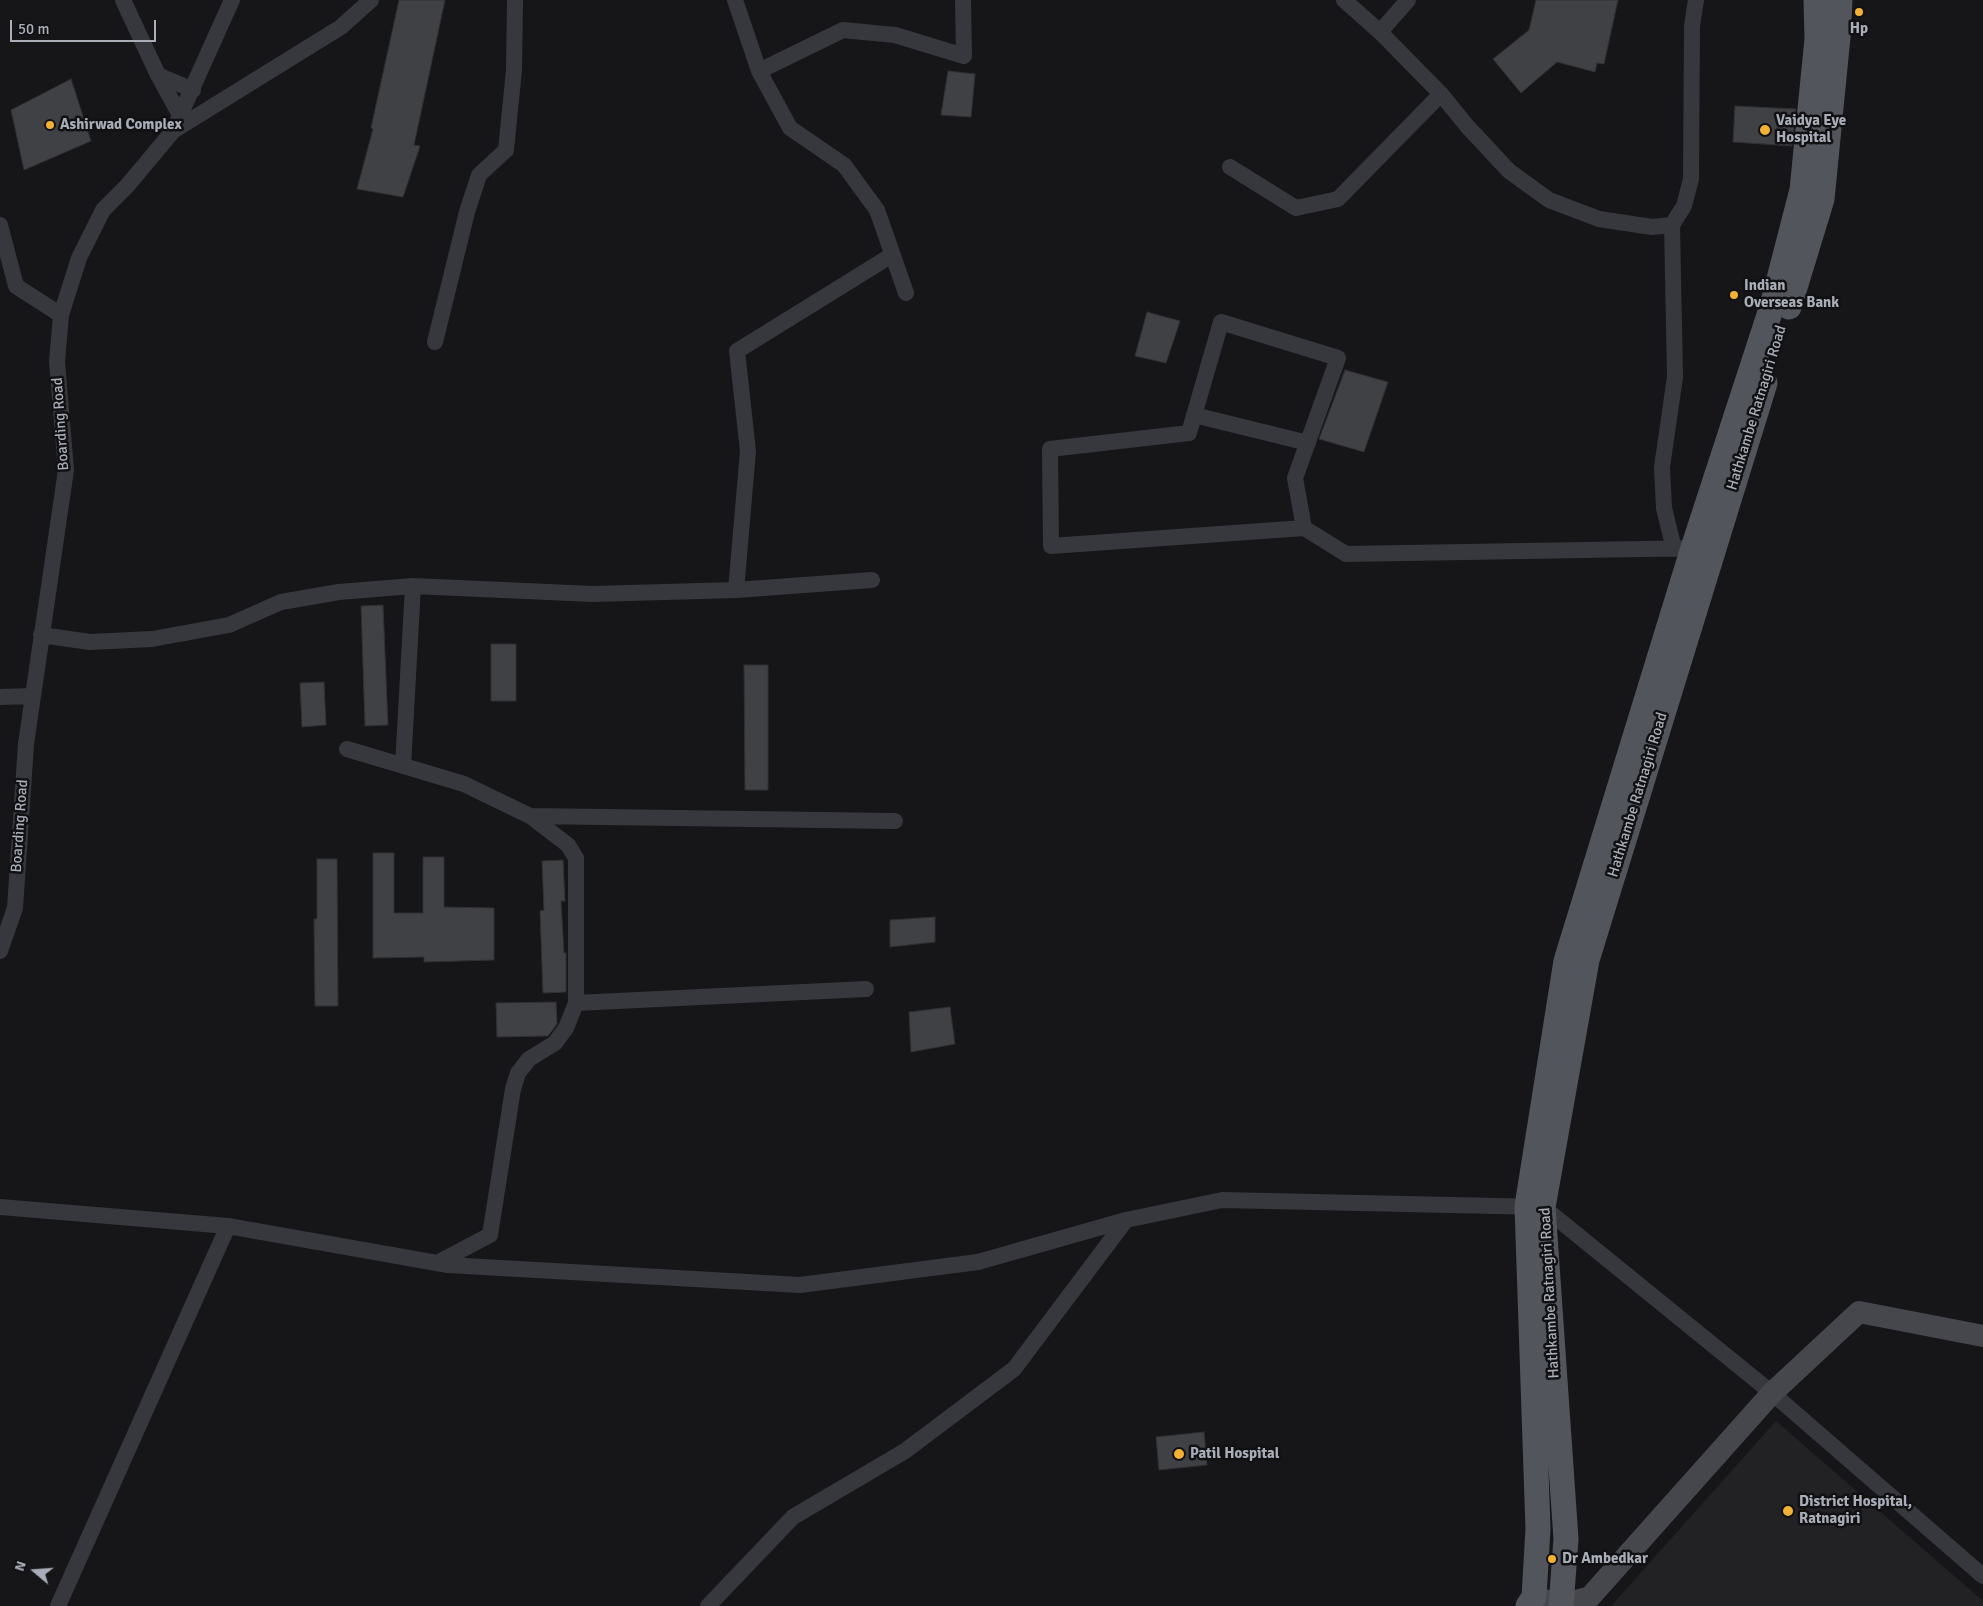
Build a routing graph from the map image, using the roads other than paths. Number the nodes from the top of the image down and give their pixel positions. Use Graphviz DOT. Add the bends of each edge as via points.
graph roads {
  1 [pos="123,0"];
  2 [pos="232,0"];
  3 [pos="371,0"];
  4 [pos="516,0"];
  5 [pos="735,0"];
  6 [pos="963,0"];
  7 [pos="1344,0"];
  8 [pos="1408,0"];
  9 [pos="1696,0"];
  10 [pos="1816,0"];
  11 [pos="1840,0"];
  12 [pos="1380,32"];
  13 [pos="759,71"];
  14 [pos="158,74"];
  15 [pos="193,90"];
  16 [pos="1441,94"];
  17 [pos="181,117"];
  18 [pos="173,132"];
  19 [pos="1230,167"];
  20 [pos="0,225"];
  21 [pos="1672,225"];
  22 [pos="892,255"];
  23 [pos="906,293"];
  24 [pos="61,314"];
  25 [pos="435,342"];
  26 [pos="1194,415"];
  27 [pos="1308,442"];
  28 [pos="1304,528"];
  29 [pos="1694,548"];
  30 [pos="872,580"];
  31 [pos="413,586"];
  32 [pos="736,590"];
  33 [pos="41,635"];
  34 [pos="0,696"];
  35 [pos="33,696"];
  36 [pos="347,749"];
  37 [pos="403,766"];
  38 [pos="530,816"];
  39 [pos="895,821"];
  40 [pos="0,950"];
  41 [pos="866,989"];
  42 [pos="576,1003"];
  43 [pos="0,1206"];
  44 [pos="1535,1207"];
  45 [pos="1126,1220"];
  46 [pos="228,1226"];
  47 [pos="437,1263"];
  48 [pos="1983,1336"];
  49 [pos="1772,1393"];
  50 [pos="1983,1576"];
  51 [pos="1531,1601"];
  52 [pos="58,1606"];
  53 [pos="708,1606"];
  54 [pos="1562,1606"];
  1 -- 14 [label="street"];
  2 -- 15 [label="street, Boarding Road"];
  3 -- 18 [label="street" via="341,27"];
  4 -- 25 [label="street" via="514,70 506,150 479,175"];
  5 -- 13 [label="street"];
  6 -- 13 [label="street" via="964,56 895,35 843,30"];
  7 -- 12 [label="street"];
  8 -- 12 [label="street"];
  9 -- 21 [label="street" via="1692,26 1691,179 1684,206"];
  10 -- 29 [label="main road" via="1817,39 1802,190 1772,306"];
  11 -- 29 [label="main road, Hathkambe Ratnagiri Road" via="1822,199"];
  12 -- 16 [label="street"];
  13 -- 22 [label="street" via="790,128 844,165 877,210"];
  14 -- 15 [label="street"];
  14 -- 17 [label="street"];
  15 -- 17 [label="street, Boarding Road"];
  16 -- 19 [label="street" via="1338,199 1296,208"];
  16 -- 21 [label="street" via="1509,171 1549,200 1599,219 1652,227"];
  17 -- 18 [label="street, Boarding Road"];
  18 -- 24 [label="street, Boarding Road" via="103,210 79,258"];
  20 -- 24 [label="street" via="16,286"];
  21 -- 29 [label="street" via="1675,377 1662,467 1664,508"];
  22 -- 23 [label="street"];
  22 -- 32 [label="street" via="737,351 748,451"];
  24 -- 33 [label="street, Boarding Road" via="57,362 66,470"];
  26 -- 27 [label="street"];
  26 -- 27 [label="street" via="1221,322 1338,358"];
  26 -- 28 [label="street" via="1189,432 1050,449 1051,546"];
  27 -- 28 [label="street" via="1295,478"];
  28 -- 29 [label="street" via="1346,554"];
  29 -- 44 [label="main road, Hathkambe Ratnagiri Road" via="1588,960"];
  30 -- 32 [label="street"];
  31 -- 32 [label="street" via="593,594"];
  31 -- 33 [label="street" via="339,592 281,602 229,625 152,639 90,642"];
  31 -- 37 [label="street"];
  33 -- 35 [label="street, Boarding Road"];
  34 -- 35 [label="street"];
  35 -- 40 [label="street, Boarding Road" via="26,744 15,908"];
  36 -- 37 [label="street"];
  37 -- 38 [label="street" via="464,784"];
  38 -- 39 [label="street"];
  38 -- 42 [label="street" via="568,845 576,858"];
  41 -- 42 [label="street"];
  42 -- 47 [label="street" via="566,1028 555,1043 529,1058 518,1073 490,1235"];
  43 -- 46 [label="street"];
  44 -- 45 [label="street" via="1222,1200"];
  44 -- 49 [label="street"];
  44 -- 51 [label="main road" via="1538,1529"];
  44 -- 54 [label="main road, Hathkambe Ratnagiri Road" via="1566,1539"];
  45 -- 47 [label="street" via="978,1262 800,1284"];
  45 -- 53 [label="street" via="1014,1369 906,1451 793,1517"];
  46 -- 47 [label="street"];
  46 -- 52 [label="street"];
  48 -- 49 [label="street" via="1859,1312"];
  49 -- 50 [label="street"];
  49 -- 54 [label="street" via="1590,1597"];
  51 -- 54 [label="street"];
}
